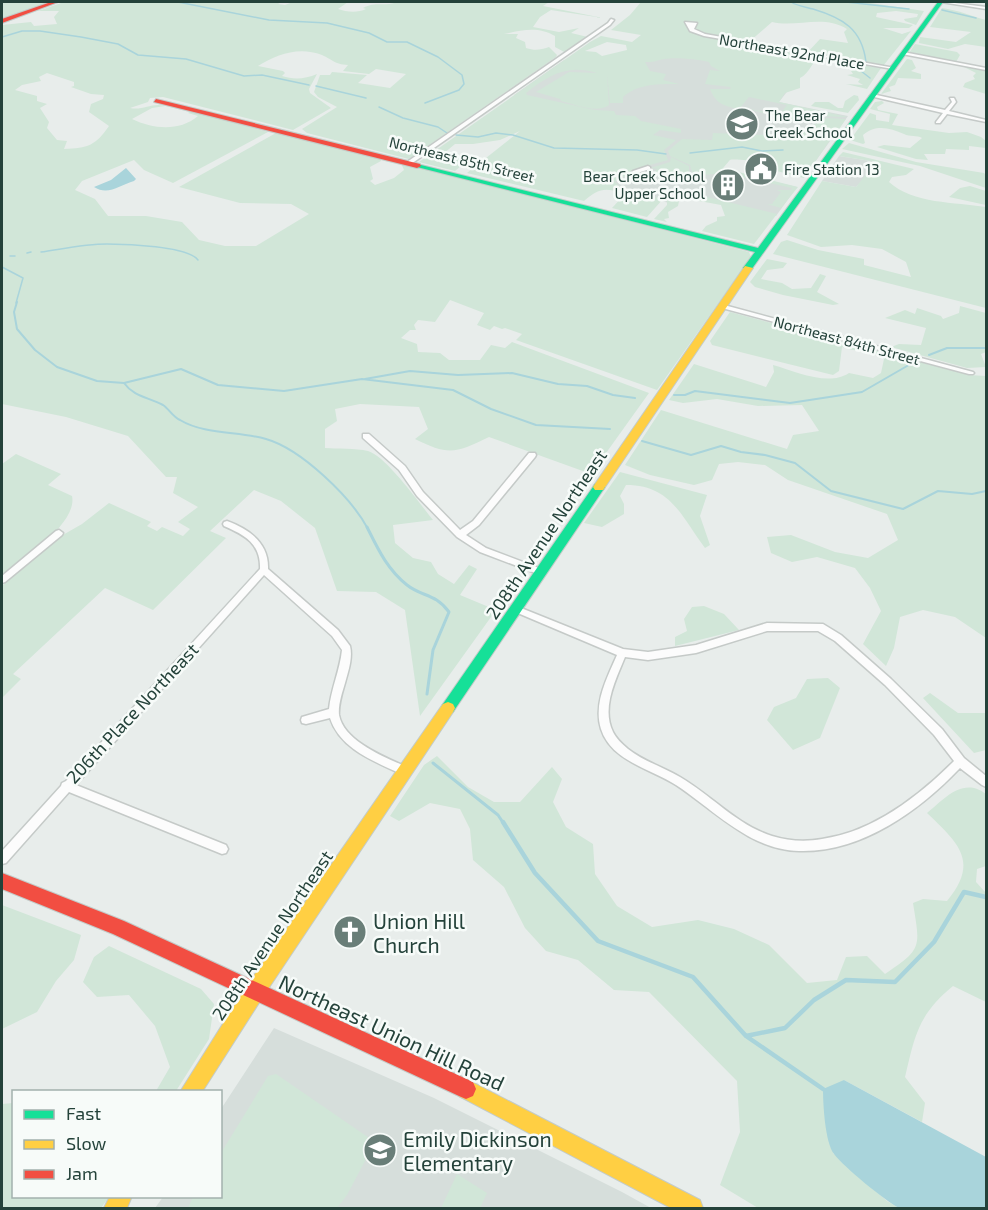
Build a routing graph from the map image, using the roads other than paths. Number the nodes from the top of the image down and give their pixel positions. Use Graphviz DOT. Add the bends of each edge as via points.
graph roads {
  1 [pos="55,2"];
  2 [pos="941,2"];
  3 [pos="987,8"];
  4 [pos="612,20"];
  5 [pos="2,21"];
  6 [pos="691,30"];
  7 [pos="903,54"];
  8 [pos="893,68"];
  9 [pos="987,69"];
  10 [pos="872,95"];
  11 [pos="952,99"];
  12 [pos="156,101"];
  13 [pos="946,112"];
  14 [pos="987,121"];
  15 [pos="938,122"];
  16 [pos="408,163"];
  17 [pos="648,168"];
  18 [pos="630,178"];
  19 [pos="760,251"];
  20 [pos="724,307"];
  21 [pos="971,373"];
  22 [pos="366,436"];
  23 [pos="532,455"];
  24 [pos="228,524"];
  25 [pos="59,533"];
  26 [pos="460,535"];
  27 [pos="264,570"];
  28 [pos="542,572"];
  29 [pos="2,580"];
  30 [pos="516,609"];
  31 [pos="622,653"];
  32 [pos="334,712"];
  33 [pos="306,720"];
  34 [pos="960,761"];
  35 [pos="405,771"];
  36 [pos="987,782"];
  37 [pos="66,786"];
  38 [pos="222,849"];
  39 [pos="2,859"];
  40 [pos="2,881"];
  41 [pos="255,991"];
  42 [pos="191,1090"];
  43 [pos="692,1209"];
  1 -- 5 [label="street"];
  2 -- 3 [label="street"];
  2 -- 7 [label="street, 208th Avenue Northeast"];
  4 -- 16 [label="street"];
  6 -- 8 [label="street, Northeast 92nd Place"];
  7 -- 8 [label="street, 208th Avenue Northeast"];
  7 -- 9 [label="street"];
  8 -- 10 [label="street, 208th Avenue Northeast"];
  10 -- 13 [label="street"];
  10 -- 19 [label="street, 208th Avenue Northeast"];
  11 -- 13 [label="street" via="954,102"];
  12 -- 16 [label="street, Northeast 85th Street"];
  13 -- 14 [label="street"];
  13 -- 15 [label="street"];
  16 -- 19 [label="street, Northeast 85th Street"];
  17 -- 18 [label="street"];
  19 -- 20 [label="street, 208th Avenue Northeast"];
  20 -- 21 [label="street, Northeast 84th Street"];
  20 -- 28 [label="street, 208th Avenue Northeast"];
  22 -- 26 [label="street" via="402,468 420,494"];
  23 -- 26 [label="street" via="476,523"];
  24 -- 27 [label="street" via="251,535 260,547"];
  25 -- 29 [label="street"];
  26 -- 28 [label="street" via="483,550"];
  27 -- 32 [label="street" via="335,633 347,650"];
  27 -- 37 [label="street, 206th Place Northeast"];
  28 -- 30 [label="street, 208th Avenue Northeast"];
  30 -- 31 [label="street"];
  30 -- 35 [label="street, 208th Avenue Northeast"];
  31 -- 34 [label="street" via="673,654 768,627 820,627 888,682 938,732"];
  31 -- 34 [label="street" via="604,705 610,739 625,753 683,785 725,818 773,842 802,846 832,842 868,830 916,802 942,782"];
  32 -- 33 [label="street"];
  32 -- 35 [label="street" via="335,723 345,737"];
  34 -- 36 [label="street"];
  35 -- 41 [label="street, 208th Avenue Northeast"];
  37 -- 38 [label="street"];
  37 -- 39 [label="street, 206th Place Northeast"];
  40 -- 41 [label="street, Northeast Union Hill Road" via="118,927"];
  41 -- 42 [label="street, 208th Avenue Northeast"];
  41 -- 43 [label="street, Northeast Union Hill Road" via="495,1103"];
}
